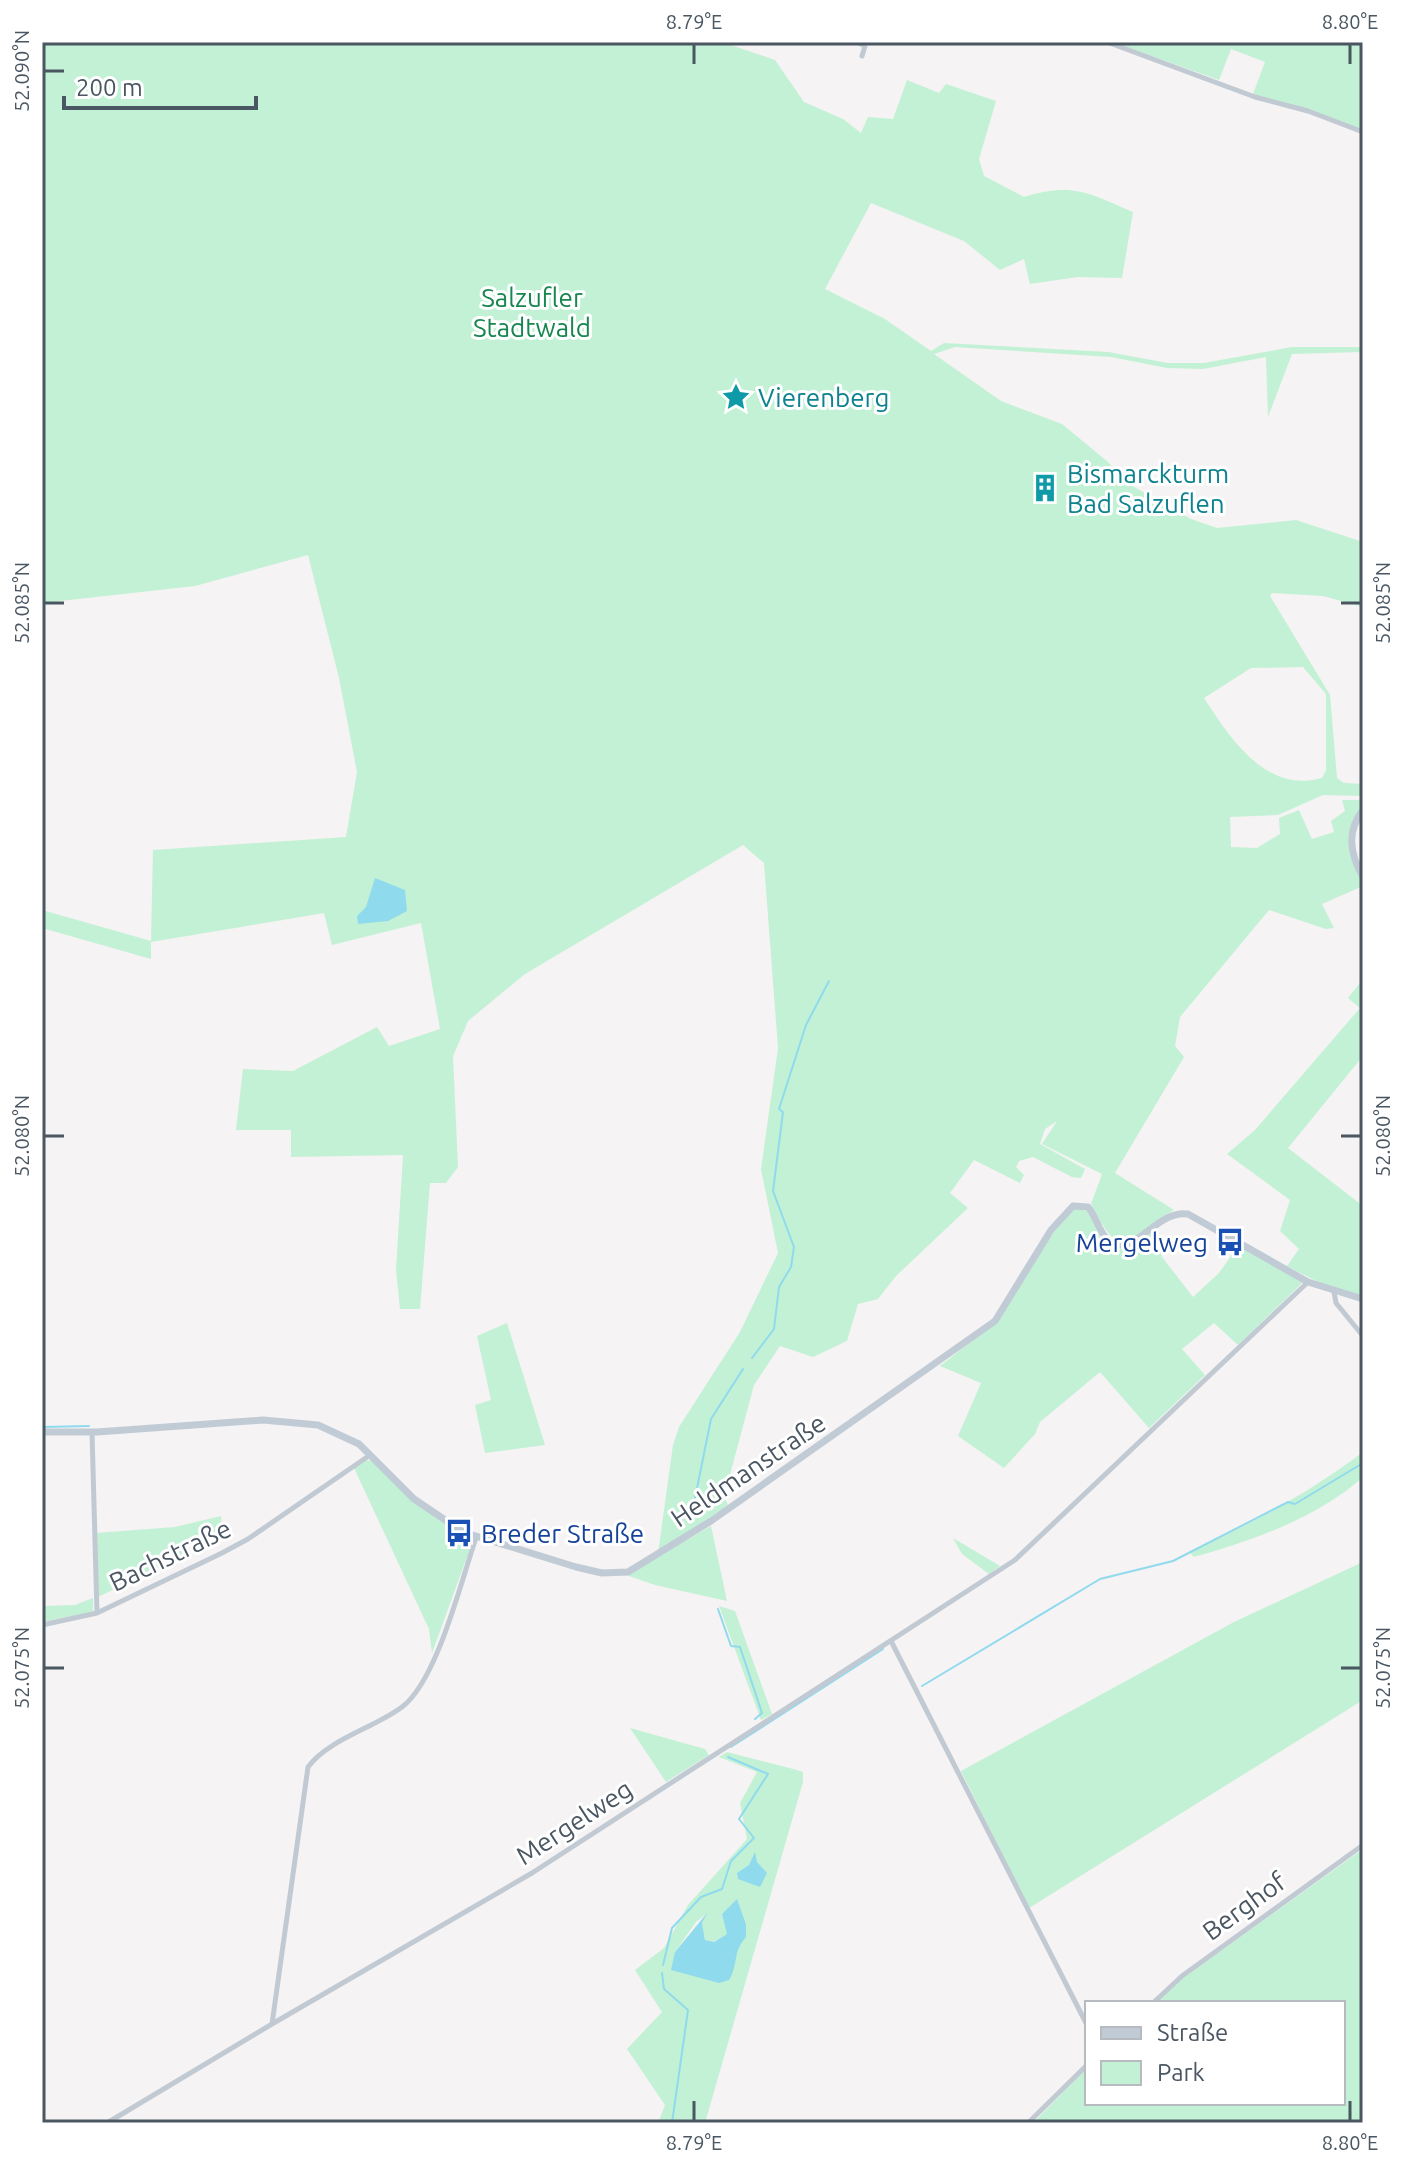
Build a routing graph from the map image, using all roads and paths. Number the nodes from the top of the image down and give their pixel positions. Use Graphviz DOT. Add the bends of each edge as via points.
graph roads {
  1 [pos="857,42"];
  2 [pos="1107,42"];
  3 [pos="862,56"];
  4 [pos="1363,132"];
  5 [pos="1363,810"];
  6 [pos="1363,877"];
  7 [pos="1308,1282"];
  8 [pos="1334,1292"];
  9 [pos="1363,1299"];
  10 [pos="1363,1336"];
  11 [pos="42,1432"];
  12 [pos="92,1432"];
  13 [pos="370,1455"];
  14 [pos="476,1538"];
  15 [pos="97,1613"];
  16 [pos="42,1625"];
  17 [pos="891,1641"];
  18 [pos="1363,1845"];
  19 [pos="1155,2001"];
  20 [pos="1085,2021"];
  21 [pos="272,2024"];
  22 [pos="1085,2067"];
  23 [pos="107,2123"];
  24 [pos="1028,2123"];
  1 -- 3 [label="street" via="865,46"];
  2 -- 4 [label="street"];
  5 -- 6 [label="main road" via="1354,824 1351,846"];
  7 -- 8 [label="main road, Heldmanstraße"];
  7 -- 14 [label="main road, Heldmanstraße" via="1188,1214 1175,1212 1134,1242 1121,1244 1105,1237 1088,1207 1073,1206 1051,1230 995,1321 637,1569 602,1573"];
  7 -- 17 [label="street, Mergelweg" via="1015,1560"];
  8 -- 9 [label="main road, Heldmanstraße"];
  8 -- 10 [label="street" via="1336,1303"];
  11 -- 12 [label="main road, Heldmanstraße"];
  12 -- 13 [label="main road, Heldmanstraße" via="282,1420 332,1428"];
  12 -- 15 [label="street, Bachstraße"];
  13 -- 14 [label="main road, Heldmanstraße" via="439,1519"];
  13 -- 15 [label="street, Bachstraße" via="248,1539"];
  14 -- 21 [label="street" via="423,1686 402,1707 308,1767"];
  15 -- 16 [label="street"];
  17 -- 20 [label="street"];
  17 -- 21 [label="street, Mergelweg" via="532,1873"];
  18 -- 19 [label="street, Berghof"];
  21 -- 23 [label="street"];
  22 -- 24 [label="street"];
}
